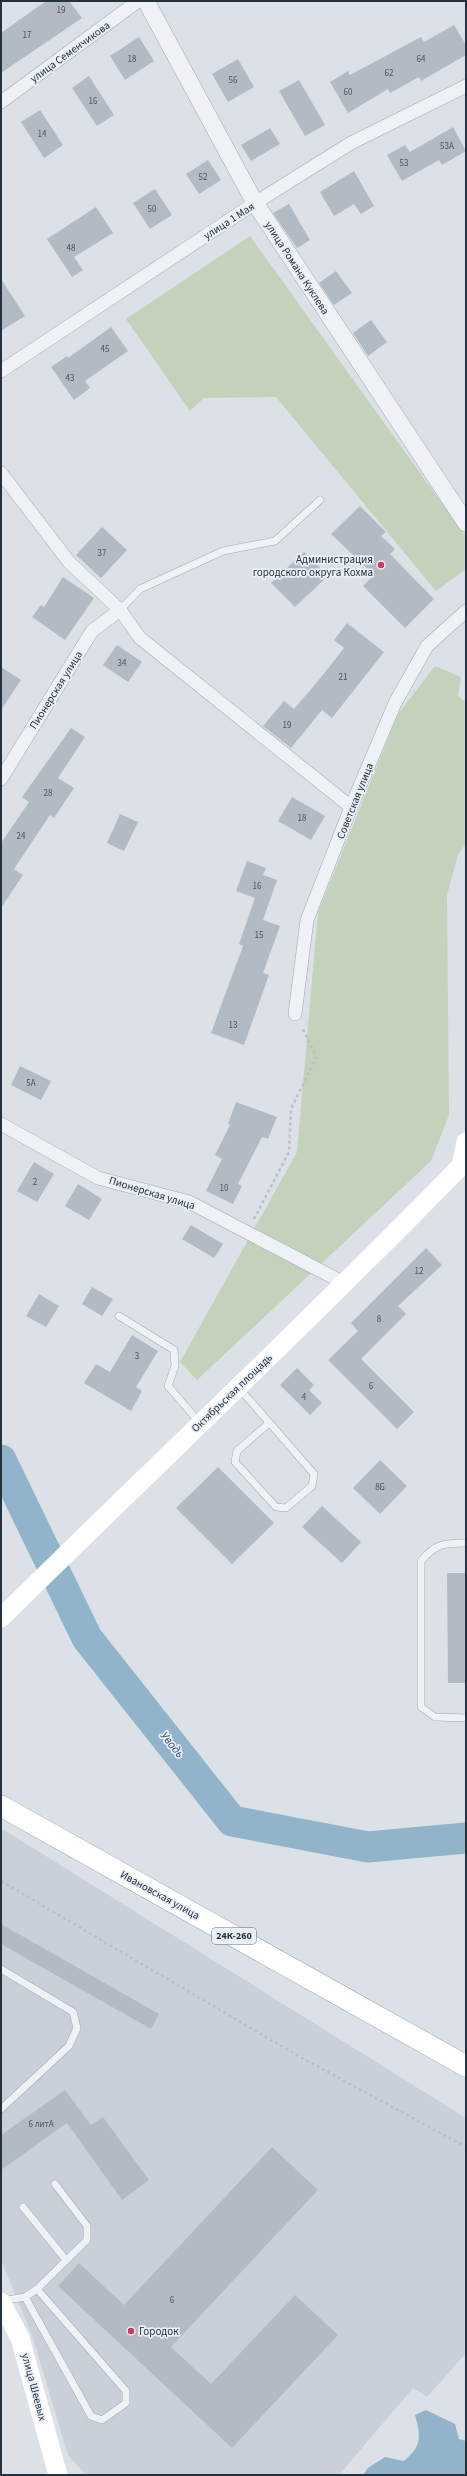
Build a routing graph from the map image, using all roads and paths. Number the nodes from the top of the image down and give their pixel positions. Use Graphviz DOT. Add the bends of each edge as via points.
graph roads {
  1 [pos="138,1"];
  2 [pos="146,1"];
  3 [pos="466,86"];
  4 [pos="1,102"];
  5 [pos="255,204"];
  6 [pos="1,372"];
  7 [pos="1,473"];
  8 [pos="320,500"];
  9 [pos="466,523"];
  10 [pos="120,610"];
  11 [pos="466,611"];
  12 [pos="1,779"];
  13 [pos="352,807"];
  14 [pos="295,1014"];
  15 [pos="1,1124"];
  16 [pos="466,1142"];
  17 [pos="463,1165"];
  18 [pos="247,1233"];
  19 [pos="346,1284"];
  20 [pos="119,1316"];
  21 [pos="238,1386"];
  22 [pos="200,1423"];
  23 [pos="269,1423"];
  24 [pos="466,1543"];
  25 [pos="1,1618"];
  26 [pos="466,1718"];
  27 [pos="1,1806"];
  28 [pos="1,1881"];
  29 [pos="1,1969"];
  30 [pos="466,2066"];
  31 [pos="1,2109"];
  32 [pos="466,2147"];
  33 [pos="55,2184"];
  34 [pos="23,2207"];
  35 [pos="66,2260"];
  36 [pos="37,2289"];
  37 [pos="25,2297"];
  38 [pos="1,2302"];
  39 [pos="58,2475"];
  1 -- 4 [label="street, улица Семенчикова"];
  2 -- 5 [label="street, улица Романа Куклева"];
  3 -- 5 [label="street, улица 1 Мая" via="352,143"];
  5 -- 6 [label="street, улица 1 Мая"];
  5 -- 9 [label="street, улица Романа Куклева"];
  7 -- 10 [label="street" via="69,562"];
  8 -- 10 [label="lane" via="275,541 223,551 140,589"];
  10 -- 12 [label="street, Пионерская улица" via="92,631"];
  10 -- 13 [label="street" via="140,638"];
  11 -- 13 [label="street, Советская улица" via="427,646 396,703"];
  13 -- 14 [label="street, Советская улица" via="307,920"];
  14 -- 18 [label="path" via="316,1057 291,1109 289,1152"];
  15 -- 18 [label="street, Пионерская улица" via="98,1178 190,1202"];
  16 -- 17 [label="main road"];
  17 -- 19 [label="main road, Октябрьская площадь"];
  18 -- 19 [label="street, Пионерская улица"];
  19 -- 21 [label="main road, Октябрьская площадь"];
  20 -- 22 [label="lane" via="174,1350 175,1366 168,1386"];
  21 -- 22 [label="main road, Октябрьская площадь"];
  21 -- 23 [label="lane"];
  22 -- 25 [label="main road, Октябрьская площадь"];
  23 -- 23 [label="lane" via="314,1474 312,1486 286,1508 276,1507 235,1462 237,1451"];
  24 -- 26 [label="lane" via="447,1543 431,1549 421,1561 420,1707 435,1718"];
  27 -- 30 [label="main road, Ивановская улица / 24К-260"];
  28 -- 32 [label="path" via="293,2053"];
  29 -- 31 [label="lane" via="73,2012 77,2028 69,2046"];
  33 -- 35 [label="lane" via="87,2226 87,2240"];
  34 -- 35 [label="lane"];
  35 -- 36 [label="lane"];
  36 -- 37 [label="lane"];
  36 -- 37 [label="lane" via="126,2392 126,2403 102,2420 91,2416"];
  37 -- 38 [label="lane"];
  38 -- 39 [label="main road, улица Шеевых" via="20,2338"];
}
